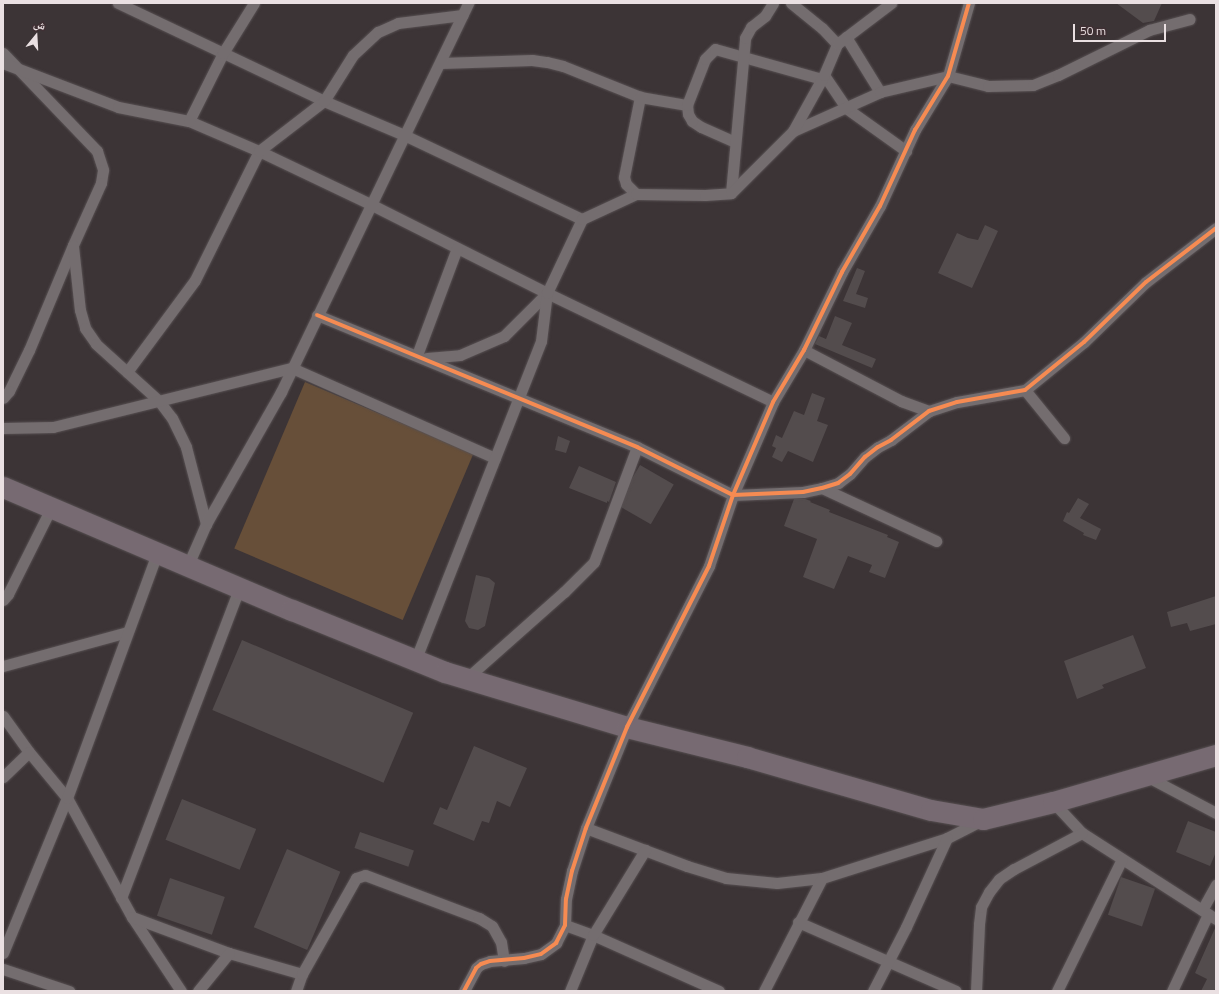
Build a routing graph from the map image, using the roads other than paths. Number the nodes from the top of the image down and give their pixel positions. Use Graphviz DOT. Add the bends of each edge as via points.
graph roads {
  1 [pos="118,3"];
  2 [pos="254,3"];
  3 [pos="468,3"];
  4 [pos="773,3"];
  5 [pos="790,3"];
  6 [pos="891,3"];
  7 [pos="969,3"];
  8 [pos="463,15"];
  9 [pos="1190,19"];
  10 [pos="841,41"];
  11 [pos="3,53"];
  12 [pos="223,53"];
  13 [pos="742,56"];
  14 [pos="3,63"];
  15 [pos="441,63"];
  16 [pos="17,68"];
  17 [pos="948,76"];
  18 [pos="823,77"];
  19 [pos="880,92"];
  20 [pos="640,97"];
  21 [pos="324,101"];
  22 [pos="687,105"];
  23 [pos="846,108"];
  24 [pos="189,121"];
  25 [pos="793,131"];
  26 [pos="404,135"];
  27 [pos="735,142"];
  28 [pos="259,150"];
  29 [pos="906,151"];
  30 [pos="731,193"];
  31 [pos="636,194"];
  32 [pos="372,205"];
  33 [pos="582,219"];
  34 [pos="1216,228"];
  35 [pos="73,245"];
  36 [pos="457,248"];
  37 [pos="547,293"];
  38 [pos="318,314"];
  39 [pos="804,350"];
  40 [pos="421,357"];
  41 [pos="292,368"];
  42 [pos="127,372"];
  43 [pos="1025,390"];
  44 [pos="519,396"];
  45 [pos="3,398"];
  46 [pos="159,401"];
  47 [pos="773,402"];
  48 [pos="929,411"];
  49 [pos="3,428"];
  50 [pos="1064,438"];
  51 [pos="637,447"];
  52 [pos="495,458"];
  53 [pos="3,487"];
  54 [pos="822,488"];
  55 [pos="733,495"];
  56 [pos="51,508"];
  57 [pos="206,524"];
  58 [pos="936,542"];
  59 [pos="157,553"];
  60 [pos="188,565"];
  61 [pos="240,587"];
  62 [pos="3,600"];
  63 [pos="127,632"];
  64 [pos="415,661"];
  65 [pos="3,666"];
  66 [pos="467,678"];
  67 [pos="3,716"];
  68 [pos="627,727"];
  69 [pos="29,752"];
  70 [pos="1216,755"];
  71 [pos="3,776"];
  72 [pos="1146,776"];
  73 [pos="67,798"];
  74 [pos="1054,802"];
  75 [pos="1216,813"];
  76 [pos="983,819"];
  77 [pos="586,828"];
  78 [pos="1082,833"];
  79 [pos="947,838"];
  80 [pos="645,850"];
  81 [pos="1122,859"];
  82 [pos="822,878"];
  83 [pos="1216,885"];
  84 [pos="121,898"];
  85 [pos="1208,914"];
  86 [pos="132,917"];
  87 [pos="798,922"];
  88 [pos="565,925"];
  89 [pos="593,935"];
  90 [pos="3,953"];
  91 [pos="229,953"];
  92 [pos="504,961"];
  93 [pos="889,961"];
  94 [pos="3,969"];
  95 [pos="302,974"];
  96 [pos="70,991"];
  97 [pos="181,991"];
  98 [pos="198,991"];
  99 [pos="296,991"];
  100 [pos="464,991"];
  101 [pos="570,991"];
  102 [pos="719,991"];
  103 [pos="764,991"];
  104 [pos="873,991"];
  105 [pos="956,991"];
  106 [pos="976,991"];
  107 [pos="1057,991"];
  108 [pos="1172,991"];
  1 -- 12 [label="street"];
  2 -- 12 [label="street"];
  3 -- 8 [label="street"];
  4 -- 13 [label="street" via="766,16 747,32"];
  5 -- 10 [label="street"];
  6 -- 10 [label="street"];
  7 -- 17 [label="street"];
  8 -- 15 [label="street"];
  8 -- 21 [label="street" via="398,23 378,32 354,55"];
  9 -- 17 [label="street" via="1150,30 1033,85 988,86"];
  10 -- 18 [label="street"];
  10 -- 19 [label="street"];
  11 -- 16 [label="street"];
  12 -- 21 [label="street"];
  12 -- 24 [label="street"];
  13 -- 18 [label="street"];
  13 -- 22 [label="street" via="716,49 706,59"];
  13 -- 27 [label="street"];
  14 -- 16 [label="street"];
  15 -- 20 [label="street" via="532,60 548,62 570,68"];
  15 -- 26 [label="street"];
  16 -- 24 [label="street" via="118,107"];
  16 -- 35 [label="street" via="92,146 102,164 101,183"];
  17 -- 19 [label="street"];
  17 -- 29 [label="street" via="915,130"];
  18 -- 23 [label="street"];
  18 -- 25 [label="street"];
  19 -- 23 [label="street"];
  20 -- 22 [label="street"];
  20 -- 31 [label="street" via="625,172 626,184"];
  21 -- 26 [label="street"];
  21 -- 28 [label="street"];
  22 -- 27 [label="street" via="692,121"];
  23 -- 25 [label="street"];
  23 -- 29 [label="street"];
  24 -- 28 [label="street"];
  25 -- 30 [label="street"];
  26 -- 32 [label="street"];
  26 -- 33 [label="street"];
  27 -- 30 [label="street"];
  28 -- 32 [label="street"];
  28 -- 42 [label="street" via="195,280"];
  29 -- 39 [label="street"];
  30 -- 31 [label="street"];
  31 -- 33 [label="street"];
  32 -- 36 [label="street"];
  32 -- 38 [label="street"];
  33 -- 37 [label="street"];
  34 -- 43 [label="street" via="1146,282 1084,342"];
  35 -- 42 [label="street" via="80,310 86,328 96,344"];
  35 -- 45 [label="street" via="29,350"];
  36 -- 37 [label="street"];
  36 -- 40 [label="street"];
  37 -- 40 [label="street" via="504,336 460,356"];
  37 -- 44 [label="street" via="541,341"];
  37 -- 47 [label="street"];
  38 -- 40 [label="street"];
  38 -- 41 [label="street"];
  39 -- 47 [label="street"];
  39 -- 48 [label="street" via="901,401"];
  40 -- 44 [label="street"];
  41 -- 46 [label="street"];
  41 -- 52 [label="street"];
  41 -- 57 [label="street"];
  42 -- 46 [label="street"];
  43 -- 48 [label="street" via="957,402"];
  43 -- 50 [label="street"];
  44 -- 51 [label="street"];
  44 -- 52 [label="street"];
  46 -- 49 [label="street" via="53,427"];
  46 -- 57 [label="street" via="182,437"];
  47 -- 55 [label="street"];
  48 -- 54 [label="street" via="865,457 838,483"];
  51 -- 55 [label="street"];
  51 -- 66 [label="street" via="594,562"];
  52 -- 64 [label="street"];
  53 -- 56 [label="highway"];
  54 -- 55 [label="street" via="803,492"];
  54 -- 58 [label="street"];
  55 -- 68 [label="street" via="709,566"];
  56 -- 59 [label="highway"];
  56 -- 62 [label="street"];
  57 -- 60 [label="street"];
  59 -- 60 [label="highway"];
  59 -- 63 [label="street"];
  60 -- 61 [label="highway"];
  61 -- 64 [label="highway"];
  61 -- 84 [label="street"];
  63 -- 65 [label="street"];
  63 -- 73 [label="street"];
  64 -- 66 [label="highway"];
  66 -- 68 [label="highway"];
  67 -- 69 [label="street"];
  68 -- 76 [label="highway" via="747,757 931,810"];
  68 -- 77 [label="street"];
  69 -- 71 [label="street"];
  69 -- 73 [label="street"];
  70 -- 72 [label="highway"];
  72 -- 74 [label="highway"];
  72 -- 75 [label="street"];
  73 -- 84 [label="street"];
  73 -- 90 [label="street"];
  74 -- 76 [label="highway"];
  74 -- 78 [label="street"];
  76 -- 79 [label="street"];
  77 -- 80 [label="street"];
  77 -- 88 [label="street" via="572,870 566,899"];
  78 -- 81 [label="street"];
  78 -- 106 [label="street" via="1014,869 999,879 989,892 981,907 978,924"];
  79 -- 82 [label="street"];
  79 -- 93 [label="street"];
  80 -- 82 [label="street" via="726,878 777,882"];
  80 -- 89 [label="street"];
  81 -- 85 [label="street"];
  81 -- 107 [label="street"];
  82 -- 87 [label="street"];
  83 -- 85 [label="street"];
  84 -- 86 [label="street"];
  85 -- 108 [label="street"];
  86 -- 91 [label="street"];
  86 -- 97 [label="street"];
  87 -- 93 [label="street"];
  87 -- 103 [label="street"];
  88 -- 89 [label="street"];
  88 -- 92 [label="street" via="556,943 541,954"];
  89 -- 101 [label="street"];
  89 -- 102 [label="street"];
  91 -- 95 [label="street"];
  91 -- 98 [label="street"];
  92 -- 95 [label="street" via="501,942 492,926 479,918 364,875 356,878"];
  92 -- 100 [label="street" via="490,961 476,968"];
  93 -- 104 [label="street"];
  93 -- 105 [label="street"];
  94 -- 96 [label="street"];
  95 -- 99 [label="street"];
}
